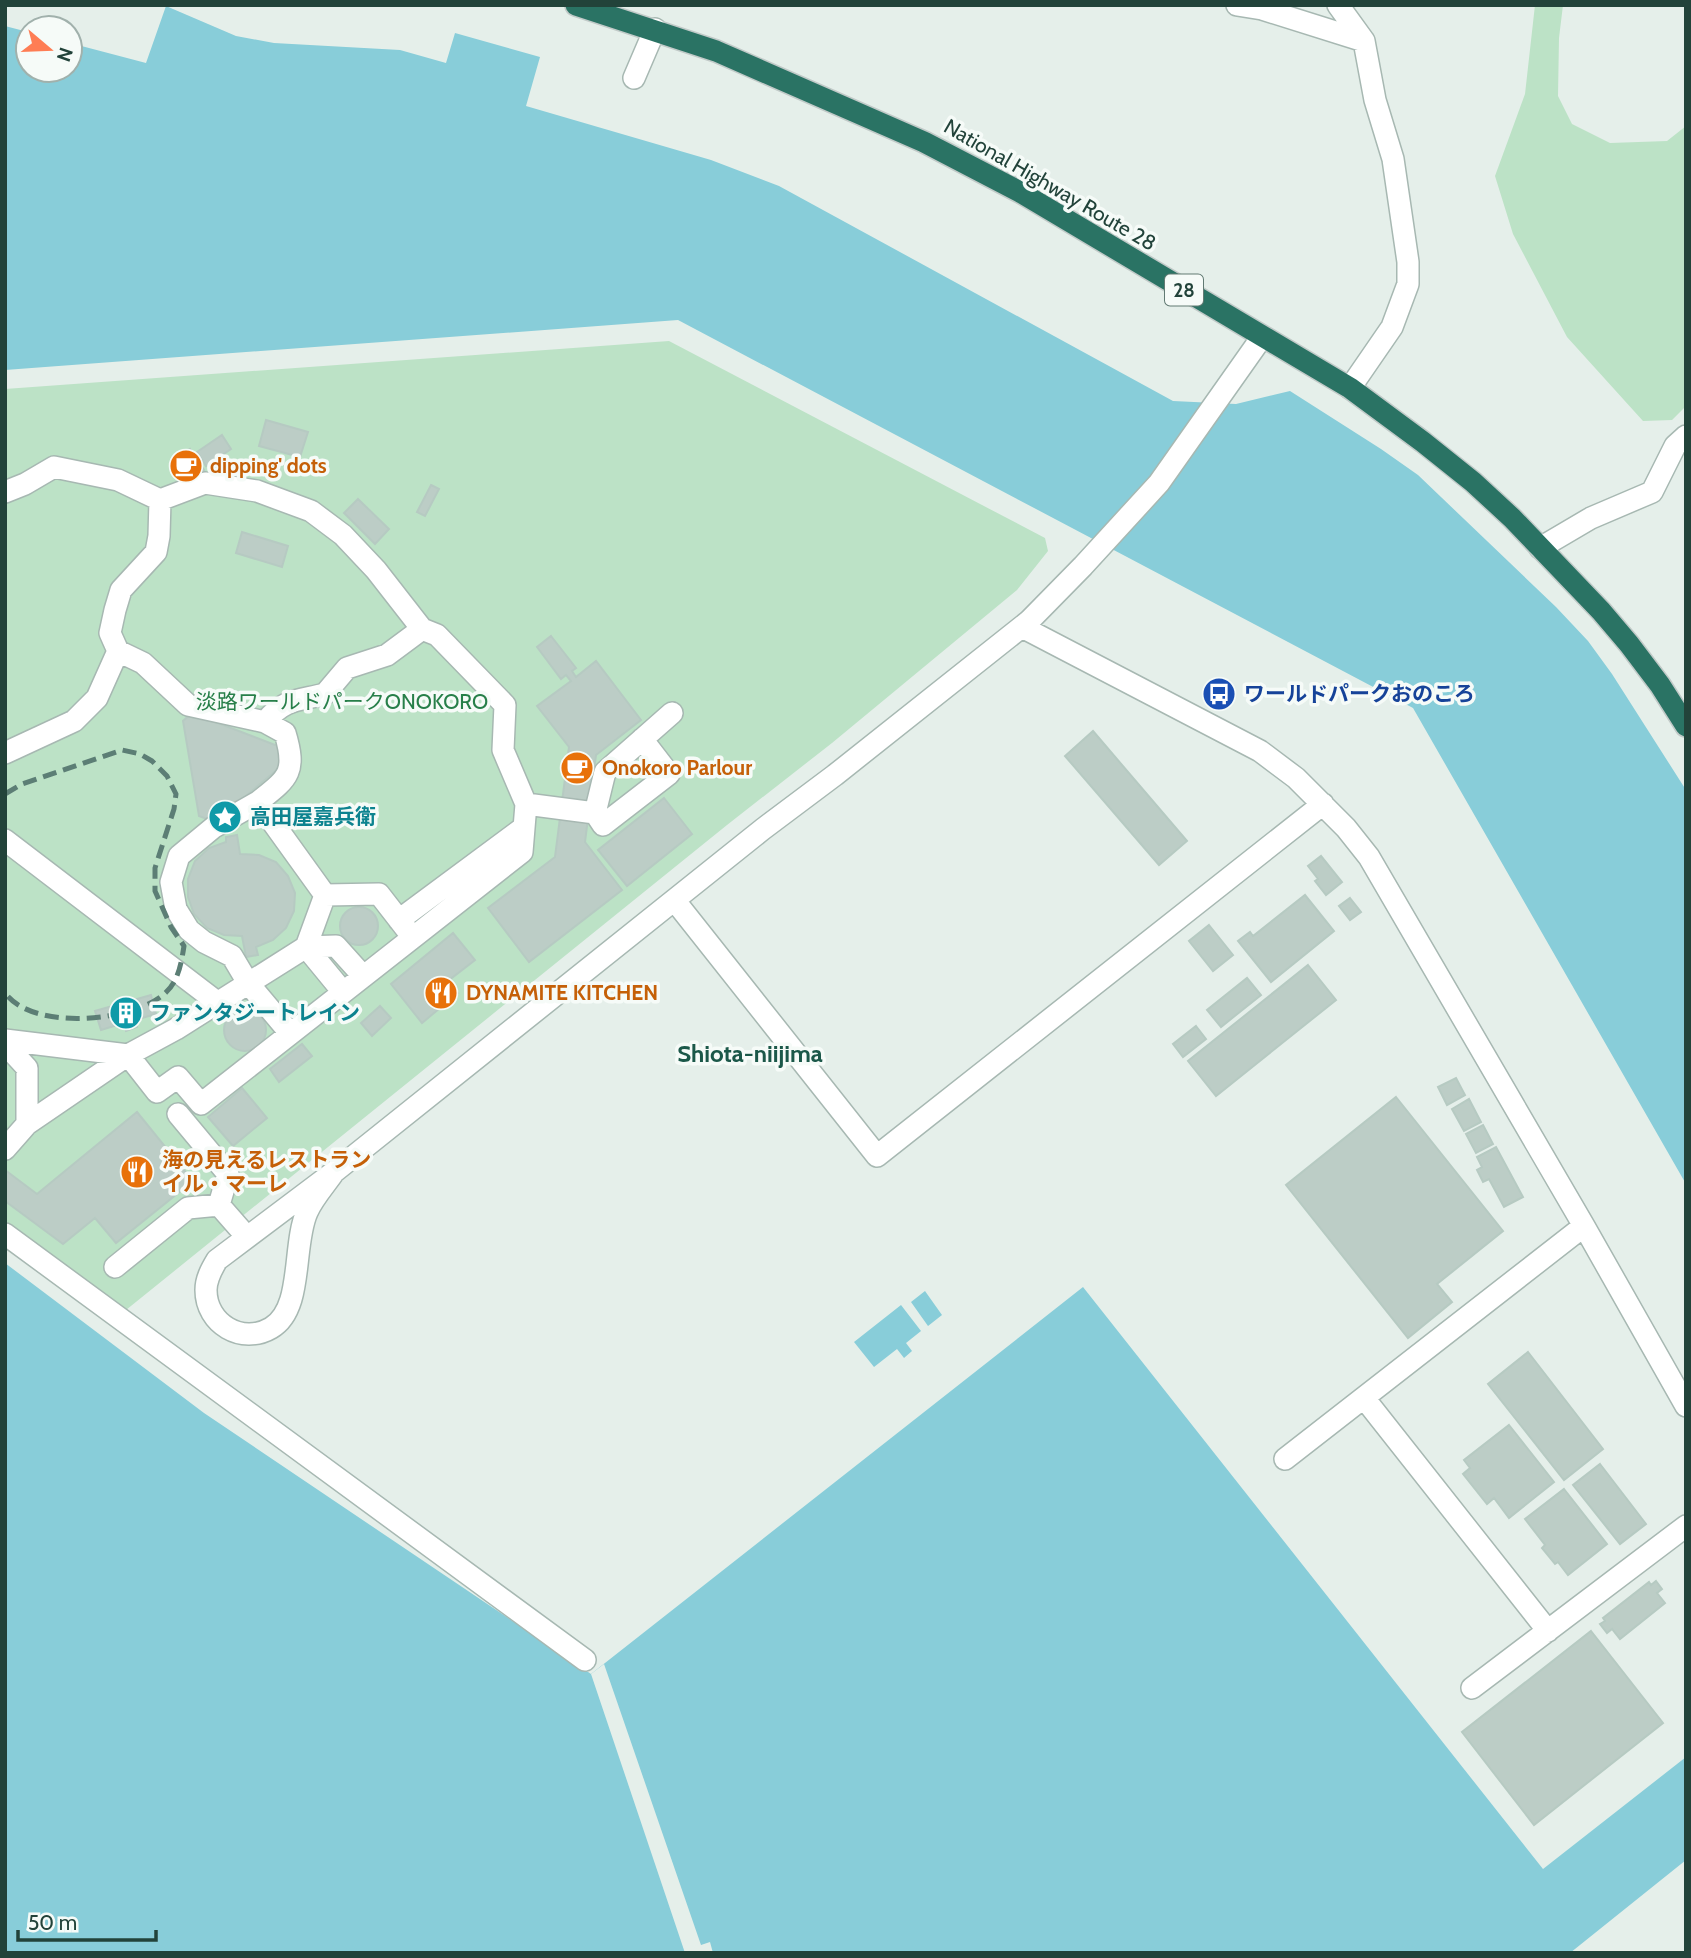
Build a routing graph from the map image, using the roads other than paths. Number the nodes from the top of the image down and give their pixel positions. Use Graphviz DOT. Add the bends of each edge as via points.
graph roads {
  1 [pos="576,5"];
  2 [pos="1237,5"];
  3 [pos="1338,5"];
  4 [pos="655,29"];
  5 [pos="1364,41"];
  6 [pos="634,78"];
  7 [pos="1262,337"];
  8 [pos="1350,388"];
  9 [pos="1686,436"];
  10 [pos="5,492"];
  11 [pos="160,500"];
  12 [pos="1539,548"];
  13 [pos="1022,627"];
  14 [pos="422,629"];
  15 [pos="118,651"];
  16 [pos="672,713"];
  17 [pos="265,722"];
  18 [pos="1686,726"];
  19 [pos="642,739"];
  20 [pos="5,753"];
  21 [pos="258,802"];
  22 [pos="526,804"];
  23 [pos="1323,804"];
  24 [pos="595,813"];
  25 [pos="523,828"];
  26 [pos="5,841"];
  27 [pos="325,895"];
  28 [pos="676,901"];
  29 [pos="399,920"];
  30 [pos="412,937"];
  31 [pos="306,947"];
  32 [pos="363,976"];
  33 [pos="248,983"];
  34 [pos="342,992"];
  35 [pos="217,1002"];
  36 [pos="290,1033"];
  37 [pos="5,1042"];
  38 [pos="128,1055"];
  39 [pos="178,1114"];
  40 [pos="27,1124"];
  41 [pos="5,1149"];
  42 [pos="334,1172"];
  43 [pos="219,1205"];
  44 [pos="1584,1226"];
  45 [pos="5,1234"];
  46 [pos="247,1237"];
  47 [pos="115,1267"];
  48 [pos="1364,1398"];
  49 [pos="1686,1406"];
  50 [pos="1285,1459"];
  51 [pos="1686,1526"];
  52 [pos="1548,1631"];
  53 [pos="585,1660"];
  54 [pos="1472,1688"];
  1 -- 4 [label="highway, National Highway Route 28 / 28"];
  2 -- 5 [label="street"];
  3 -- 5 [label="street"];
  4 -- 6 [label="street"];
  4 -- 7 [label="highway, National Highway Route 28 / 28" via="766,72 954,157"];
  5 -- 8 [label="street" via="1393,159 1408,284 1392,327"];
  7 -- 8 [label="highway, National Highway Route 28 / 28"];
  7 -- 13 [label="street" via="1158,483"];
  8 -- 12 [label="highway, National Highway Route 28 / 28" via="1473,482"];
  9 -- 12 [label="street" via="1675,446 1652,492 1591,518"];
  10 -- 11 [label="street" via="54,467 118,480"];
  11 -- 14 [label="street" via="205,483 257,491 311,511 352,544"];
  11 -- 15 [label="street" via="156,552 121,590 115,610 110,633"];
  12 -- 18 [label="highway, National Highway Route 28 / 28" via="1629,644"];
  13 -- 23 [label="street" via="1260,751"];
  13 -- 28 [label="street"];
  14 -- 17 [label="street" via="387,656 347,668 325,694 285,704"];
  14 -- 22 [label="street" via="437,635 505,705 503,750"];
  15 -- 17 [label="street" via="143,663 188,705"];
  15 -- 20 [label="street" via="97,698 74,721"];
  16 -- 19 [label="street"];
  17 -- 21 [label="street" via="285,733 292,756 285,781"];
  19 -- 24 [label="street" via="605,772"];
  19 -- 24 [label="street" via="670,774 603,825"];
  21 -- 27 [label="street"];
  21 -- 33 [label="street" via="214,827 179,856 171,882 176,909 189,930 232,956"];
  22 -- 24 [label="street"];
  22 -- 25 [label="street"];
  23 -- 28 [label="street" via="877,1156"];
  23 -- 44 [label="street" via="1369,857"];
  25 -- 29 [label="street"];
  25 -- 30 [label="street" via="522,852"];
  26 -- 35 [label="street"];
  27 -- 29 [label="street" via="379,894"];
  27 -- 31 [label="street"];
  28 -- 42 [label="street"];
  29 -- 30 [label="street"];
  30 -- 32 [label="street"];
  31 -- 32 [label="street" via="336,946"];
  31 -- 33 [label="street"];
  31 -- 34 [label="street"];
  32 -- 34 [label="street"];
  33 -- 35 [label="street"];
  33 -- 36 [label="street"];
  34 -- 36 [label="street"];
  35 -- 38 [label="street"];
  36 -- 38 [label="street" via="201,1104 178,1077 158,1092"];
  37 -- 38 [label="street"];
  37 -- 40 [label="street" via="27,1068"];
  38 -- 40 [label="street"];
  39 -- 43 [label="street" via="228,1174"];
  40 -- 41 [label="street"];
  42 -- 46 [label="street"];
  42 -- 46 [label="street" via="307,1211 286,1313 270,1329 249,1335 221,1325 209,1307 206,1289 216,1260"];
  43 -- 46 [label="street"];
  43 -- 47 [label="street" via="188,1208"];
  44 -- 48 [label="street"];
  44 -- 49 [label="street"];
  45 -- 53 [label="street"];
  48 -- 50 [label="street"];
  48 -- 52 [label="street"];
  51 -- 52 [label="street"];
  52 -- 54 [label="street"];
}
